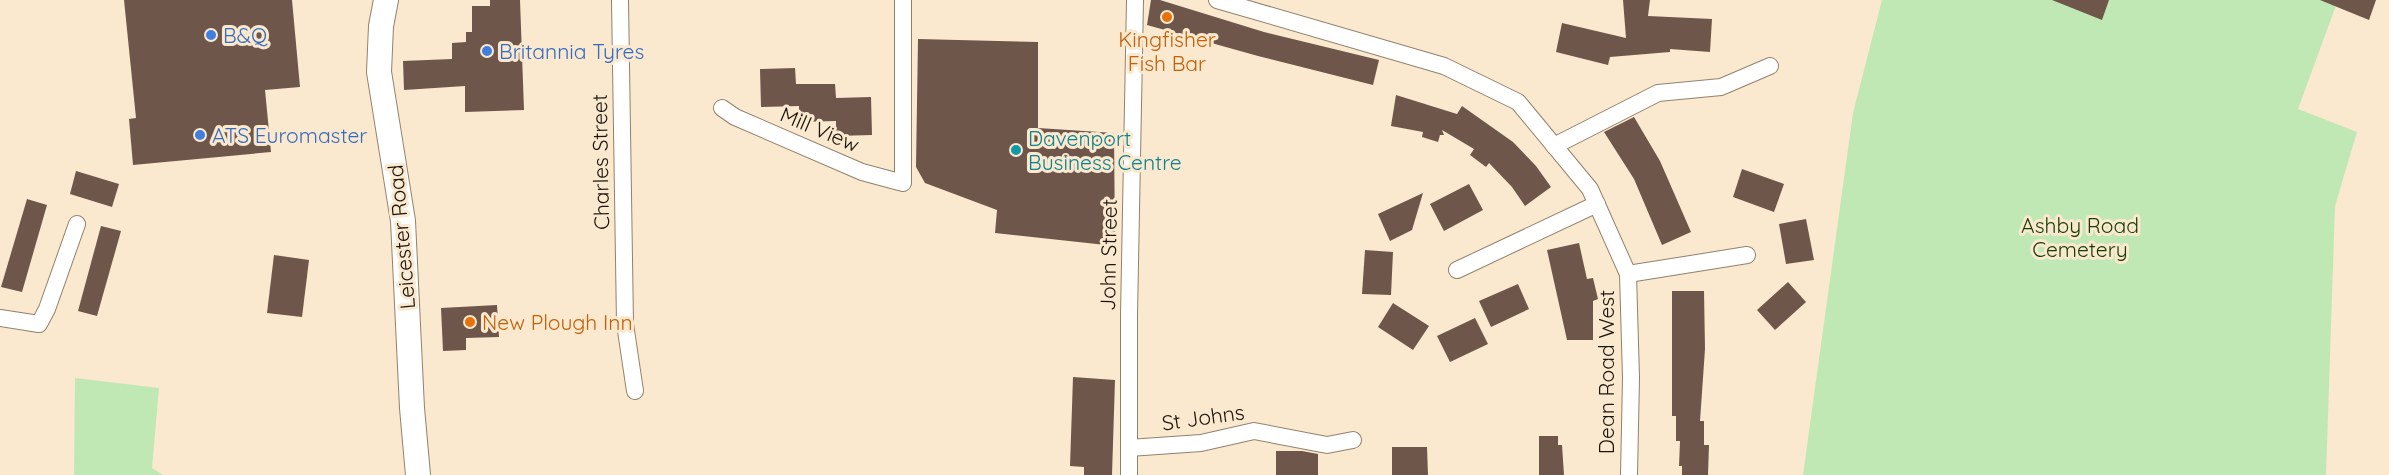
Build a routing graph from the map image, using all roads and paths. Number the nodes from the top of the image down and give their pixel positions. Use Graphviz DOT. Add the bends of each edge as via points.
graph roads {
  1 [pos="386,0"];
  2 [pos="620,0"];
  3 [pos="903,0"];
  4 [pos="1135,0"];
  5 [pos="1217,0"];
  6 [pos="1770,66"];
  7 [pos="722,108"];
  8 [pos="1554,146"];
  9 [pos="1597,204"];
  10 [pos="76,224"];
  11 [pos="1747,255"];
  12 [pos="1457,270"];
  13 [pos="1628,274"];
  14 [pos="0,318"];
  15 [pos="635,391"];
  16 [pos="1353,440"];
  17 [pos="1129,448"];
  18 [pos="418,475"];
  19 [pos="1129,475"];
  20 [pos="1629,475"];
  1 -- 18 [label="main road, Leicester Road" via="379,72 403,221"];
  2 -- 15 [label="street, Charles Street" via="625,324"];
  3 -- 7 [label="street, Mill View" via="903,183 862,172"];
  4 -- 17 [label="street, John Street"];
  5 -- 8 [label="street, Dean Road West" via="1444,66 1518,102"];
  6 -- 8 [label="street" via="1721,87 1658,93"];
  8 -- 9 [label="street, Dean Road West" via="1590,189"];
  9 -- 12 [label="street"];
  9 -- 13 [label="street, Dean Road West"];
  10 -- 14 [label="street" via="39,324"];
  11 -- 13 [label="street"];
  13 -- 20 [label="street, Dean Road West"];
  16 -- 17 [label="street, St Johns" via="1327,445 1254,431 1201,443"];
  17 -- 19 [label="street, John Street"];
}
